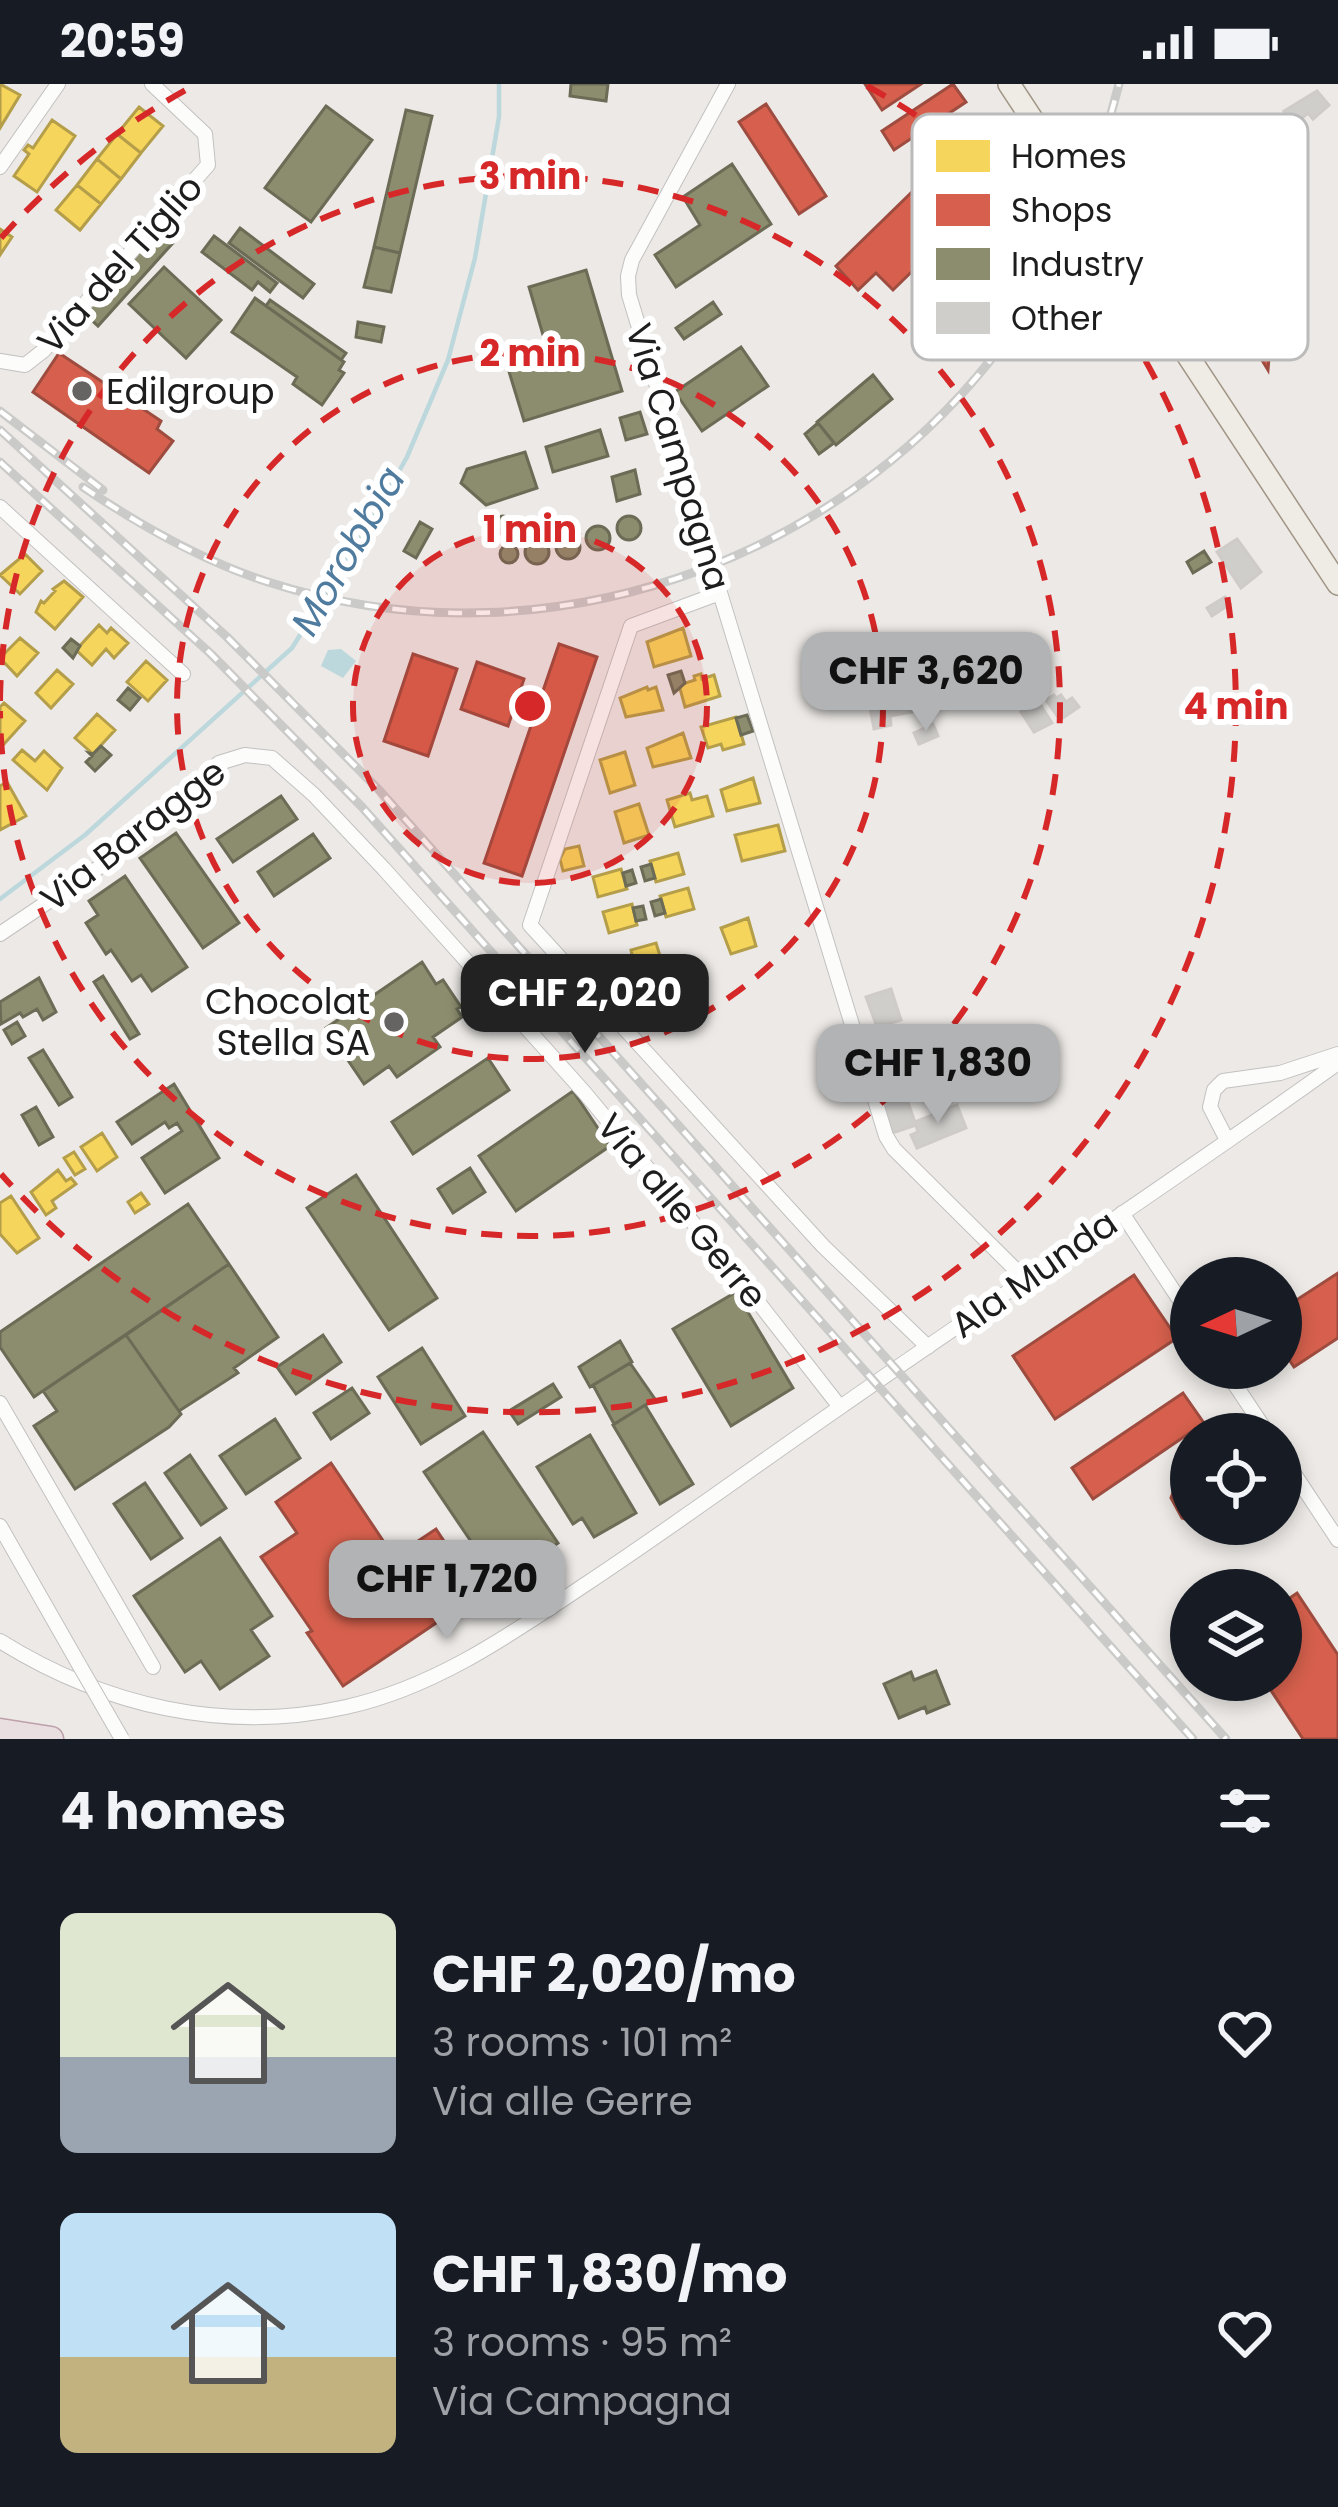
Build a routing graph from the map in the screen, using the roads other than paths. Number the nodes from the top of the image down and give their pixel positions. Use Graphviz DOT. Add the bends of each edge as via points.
graph roads {
  1 [pos="58,84"];
  2 [pos="152,84"];
  3 [pos="728,84"];
  4 [pos="1009,84"];
  5 [pos="1029,114"];
  6 [pos="0,167"];
  7 [pos="1191,360"];
  8 [pos="0,361"];
  9 [pos="0,506"];
  10 [pos="1338,584"];
  11 [pos="720,593"];
  12 [pos="183,674"];
  13 [pos="272,758"];
  14 [pos="0,934"];
  15 [pos="1338,1043"];
  16 [pos="1338,1054"];
  17 [pos="1338,1063"];
  18 [pos="1303,1066"];
  19 [pos="1338,1072"];
  20 [pos="1307,1086"];
  21 [pos="1227,1139"];
  22 [pos="1122,1213"];
  23 [pos="1024,1279"];
  24 [pos="1170,1285"];
  25 [pos="928,1347"];
  26 [pos="0,1403"];
  27 [pos="840,1407"];
  28 [pos="1302,1486"];
  29 [pos="0,1526"];
  30 [pos="1338,1540"];
  31 [pos="0,1641"];
  32 [pos="153,1667"];
  33 [pos="0,1733"];
  34 [pos="15,1739"];
  35 [pos="51,1739"];
  36 [pos="122,1739"];
  1 -- 6 [label="street"];
  2 -- 8 [label="street, Via del Tiglio" via="205,134 208,165 44,352 25,365"];
  3 -- 11 [label="street, Via Campagna" via="628,276"];
  4 -- 5 [label="main road"];
  7 -- 10 [label="main road"];
  9 -- 12 [label="street"];
  11 -- 23 [label="street, Via Campagna" via="886,1136"];
  11 -- 25 [label="street" via="632,626 530,925 794,1215"];
  13 -- 14 [label="street, Via Baragge" via="219,763 113,858"];
  13 -- 27 [label="street, Via alle Gerre" via="384,869 584,1092"];
  15 -- 18 [label="street"];
  16 -- 18 [label="street"];
  17 -- 20 [label="street, Ala Munda"];
  18 -- 21 [label="street" via="1219,1084 1210,1107"];
  19 -- 20 [label="street, Ala Munda"];
  20 -- 21 [label="street, Ala Munda"];
  21 -- 22 [label="street, Ala Munda"];
  22 -- 23 [label="street, Ala Munda"];
  22 -- 24 [label="street"];
  23 -- 25 [label="street, Ala Munda"];
  25 -- 27 [label="street, Ala Munda"];
  26 -- 32 [label="street"];
  27 -- 31 [label="street, Ala Munda" via="482,1652 369,1701 276,1718 195,1714 114,1697"];
  28 -- 30 [label="street"];
  29 -- 36 [label="street, bridge"];
  33 -- 34 [label="highway"];
  33 -- 35 [label="highway"];
}
